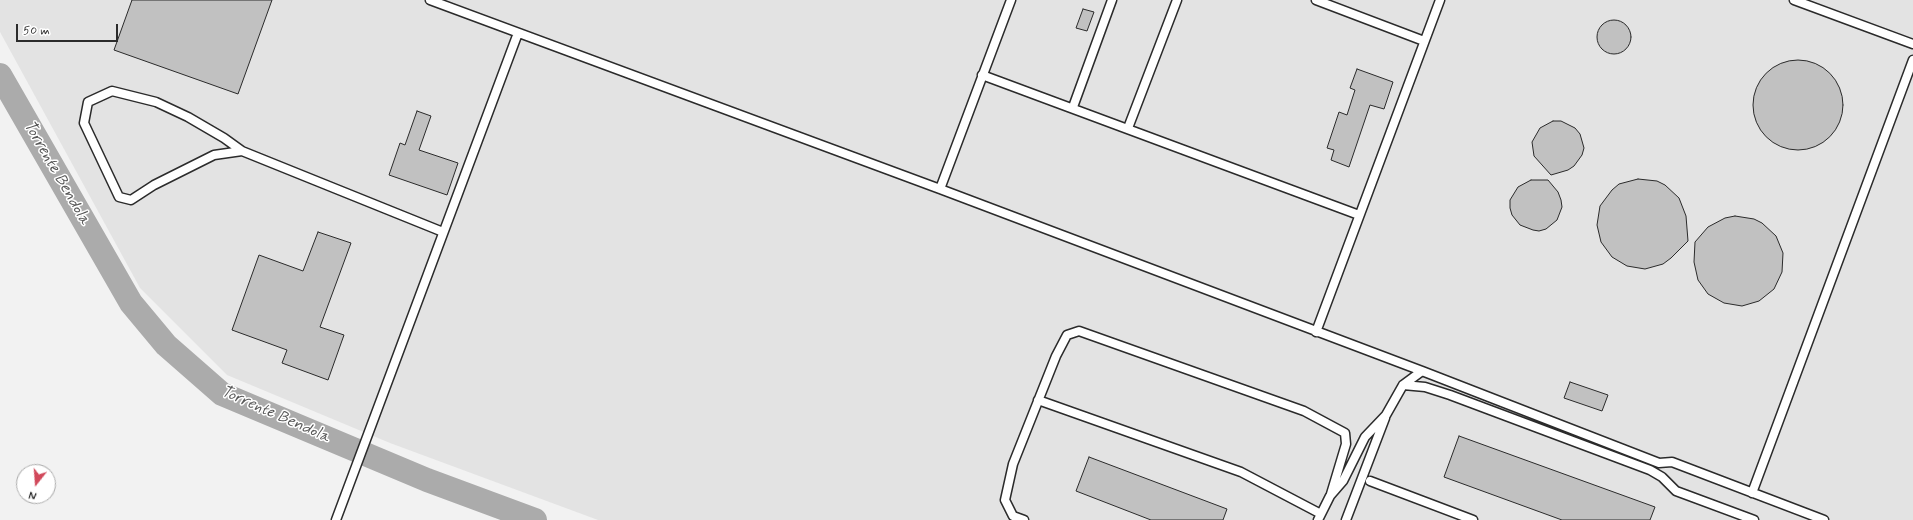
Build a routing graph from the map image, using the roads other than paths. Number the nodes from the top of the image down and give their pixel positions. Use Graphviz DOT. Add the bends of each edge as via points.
graph roads {
  1 [pos="1011,0"];
  2 [pos="1112,0"];
  3 [pos="1177,0"];
  4 [pos="1316,0"];
  5 [pos="1440,0"];
  6 [pos="1794,0"];
  7 [pos="436,1"];
  8 [pos="518,34"];
  9 [pos="1424,42"];
  10 [pos="1913,44"];
  11 [pos="1913,60"];
  12 [pos="982,74"];
  13 [pos="1073,107"];
  14 [pos="1128,128"];
  15 [pos="242,151"];
  16 [pos="940,189"];
  17 [pos="1359,215"];
  18 [pos="443,232"];
  19 [pos="1316,332"];
  20 [pos="1422,371"];
  21 [pos="1402,385"];
  22 [pos="1038,400"];
  23 [pos="1386,415"];
  24 [pos="1370,482"];
  25 [pos="1752,493"];
  26 [pos="1330,496"];
  27 [pos="1319,517"];
  28 [pos="1461,518"];
  29 [pos="336,520"];
  30 [pos="1024,520"];
  31 [pos="1346,520"];
  32 [pos="1473,520"];
  33 [pos="1754,520"];
  34 [pos="1824,520"];
  1 -- 12 [label="lane"];
  2 -- 13 [label="lane"];
  3 -- 14 [label="lane"];
  4 -- 9 [label="lane"];
  5 -- 9 [label="lane"];
  6 -- 10 [label="lane"];
  7 -- 8 [label="lane"];
  8 -- 16 [label="lane"];
  8 -- 18 [label="lane"];
  9 -- 17 [label="lane"];
  11 -- 25 [label="lane"];
  12 -- 13 [label="lane"];
  12 -- 16 [label="lane"];
  13 -- 14 [label="lane"];
  14 -- 17 [label="lane"];
  15 -- 15 [label="lane" via="188,117 156,102 112,91 88,102 84,123 119,197 131,200 154,185 214,155"];
  15 -- 18 [label="lane"];
  16 -- 19 [label="lane"];
  17 -- 19 [label="lane"];
  18 -- 29 [label="lane"];
  19 -- 20 [label="lane"];
  20 -- 21 [label="lane"];
  20 -- 25 [label="lane" via="1659,463 1672,462"];
  21 -- 23 [label="lane"];
  21 -- 33 [label="lane" via="1426,387 1444,393 1650,470 1662,477 1676,491"];
  22 -- 26 [label="lane" via="1067,335 1080,331 1304,411 1345,433 1346,444"];
  22 -- 27 [label="lane" via="1241,472"];
  22 -- 30 [label="lane" via="1012,464 1005,500 1012,516"];
  23 -- 26 [label="lane" via="1365,437 1343,481"];
  23 -- 31 [label="lane"];
  24 -- 28 [label="lane"];
  25 -- 34 [label="lane"];
  26 -- 27 [label="lane"];
  28 -- 32 [label="lane"];
}
